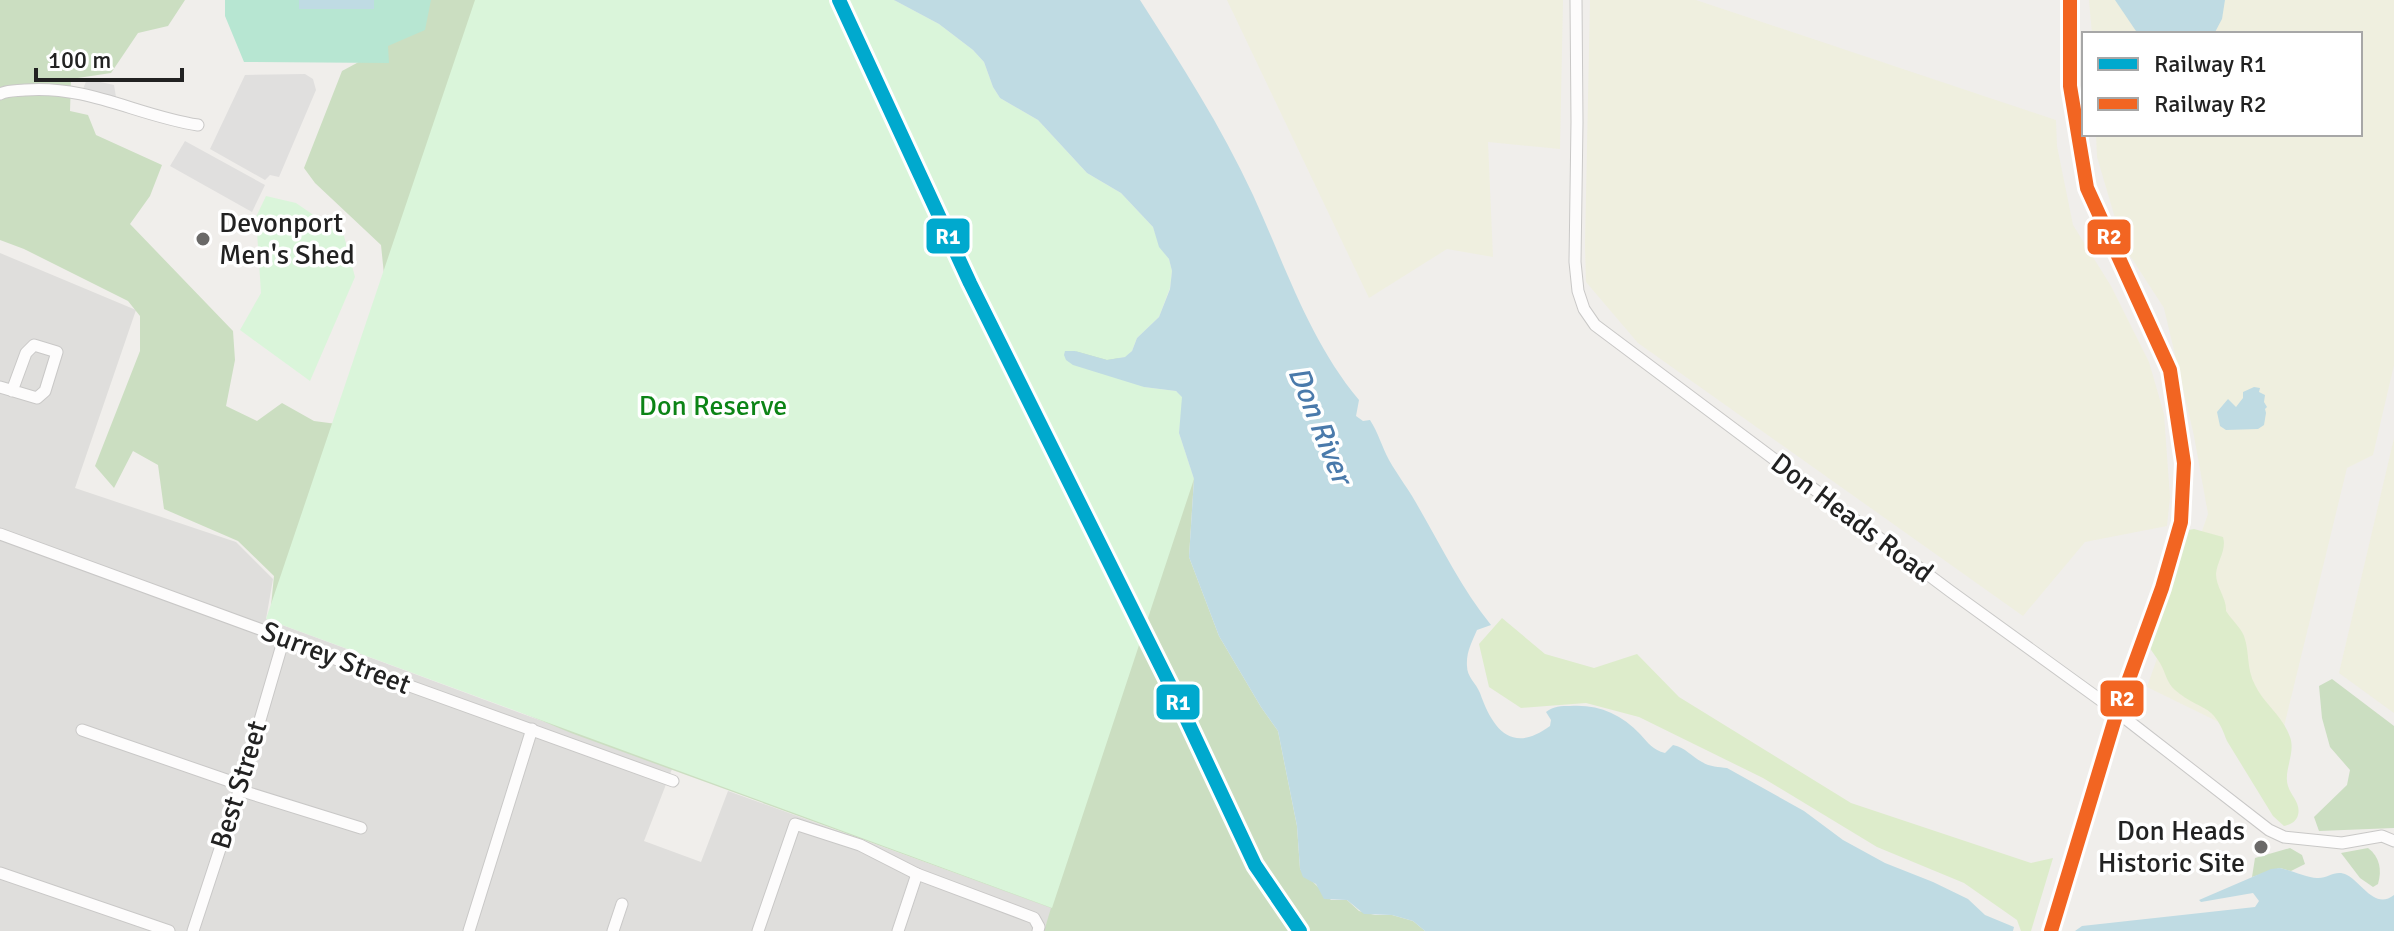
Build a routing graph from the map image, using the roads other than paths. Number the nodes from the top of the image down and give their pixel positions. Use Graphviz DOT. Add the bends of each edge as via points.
graph roads {
  1 [pos="1576,0"];
  2 [pos="0,94"];
  3 [pos="198,125"];
  4 [pos="0,387"];
  5 [pos="12,391"];
  6 [pos="0,534"];
  7 [pos="284,638"];
  8 [pos="532,729"];
  9 [pos="82,730"];
  10 [pos="673,781"];
  11 [pos="240,788"];
  12 [pos="361,828"];
  13 [pos="2394,841"];
  14 [pos="0,873"];
  15 [pos="917,874"];
  16 [pos="622,904"];
  17 [pos="1039,929"];
  18 [pos="169,931"];
  19 [pos="193,931"];
  20 [pos="469,931"];
  21 [pos="613,931"];
  22 [pos="758,931"];
  23 [pos="898,931"];
  1 -- 13 [label="street, Don Heads Road" via="1575,262 1578,291 1595,325 2269,830 2284,837 2342,843 2382,836"];
  2 -- 3 [label="street" via="42,89 86,93"];
  4 -- 5 [label="street"];
  5 -- 5 [label="street" via="34,345 57,352 45,391 37,398"];
  6 -- 7 [label="street, Surrey Street"];
  7 -- 8 [label="street, Surrey Street"];
  7 -- 11 [label="street, Best Street"];
  8 -- 10 [label="street, Surrey Street"];
  8 -- 20 [label="street"];
  9 -- 11 [label="street"];
  11 -- 12 [label="street"];
  11 -- 19 [label="street, Best Street"];
  14 -- 18 [label="street"];
  15 -- 17 [label="street" via="1034,918"];
  15 -- 22 [label="street" via="860,845 795,824"];
  15 -- 23 [label="street"];
  16 -- 21 [label="street"];
}
